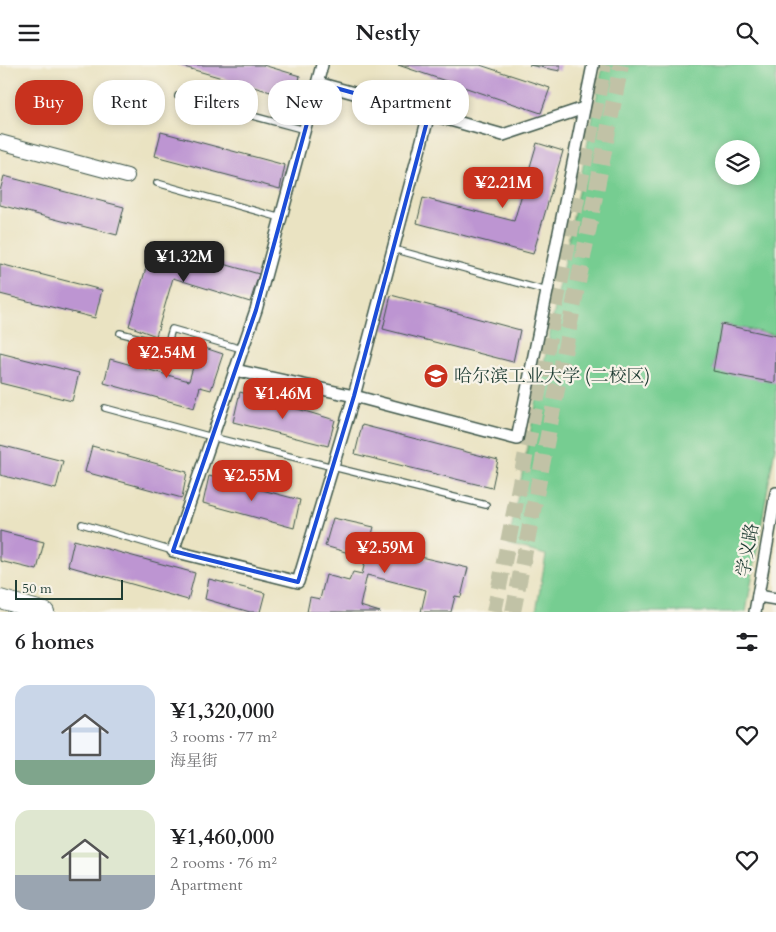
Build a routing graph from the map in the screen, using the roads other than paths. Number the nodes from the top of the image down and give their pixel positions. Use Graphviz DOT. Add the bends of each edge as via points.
graph roads {
  1 [pos="322,65"];
  2 [pos="592,65"];
  3 [pos="319,80"];
  4 [pos="584,108"];
  5 [pos="258,118"];
  6 [pos="305,125"];
  7 [pos="426,125"];
  8 [pos="468,125"];
  9 [pos="304,130"];
  10 [pos="0,142"];
  11 [pos="127,176"];
  12 [pos="157,183"];
  13 [pos="281,217"];
  14 [pos="393,249"];
  15 [pos="547,291"];
  16 [pos="120,333"];
  17 [pos="242,349"];
  18 [pos="235,370"];
  19 [pos="354,396"];
  20 [pos="105,408"];
  21 [pos="212,437"];
  22 [pos="333,466"];
  23 [pos="776,493"];
  24 [pos="486,505"];
  25 [pos="82,524"];
  26 [pos="173,551"];
  27 [pos="758,595"];
  28 [pos="0,599"];
  29 [pos="776,599"];
  30 [pos="45,612"];
  31 [pos="755,612"];
  1 -- 3 [label="street"];
  2 -- 4 [label="street"];
  4 -- 8 [label="street" via="503,135"];
  4 -- 15 [label="street"];
  5 -- 9 [label="lane"];
  6 -- 9 [label="street"];
  7 -- 14 [label="street"];
  9 -- 13 [label="street"];
  10 -- 11 [label="street"];
  12 -- 13 [label="lane"];
  13 -- 17 [label="street"];
  14 -- 15 [label="lane"];
  14 -- 19 [label="street"];
  15 -- 19 [label="street" via="517,439"];
  16 -- 17 [label="lane" via="167,345 172,329"];
  17 -- 18 [label="street"];
  18 -- 19 [label="street"];
  18 -- 21 [label="street"];
  19 -- 22 [label="street"];
  20 -- 21 [label="lane"];
  21 -- 22 [label="lane"];
  21 -- 26 [label="street"];
  22 -- 24 [label="lane"];
  22 -- 26 [label="street" via="298,582"];
  23 -- 27 [label="street, 学义路"];
  25 -- 26 [label="lane"];
  27 -- 29 [label="street"];
  27 -- 31 [label="street, 学义路"];
  28 -- 30 [label="main road"];
}
